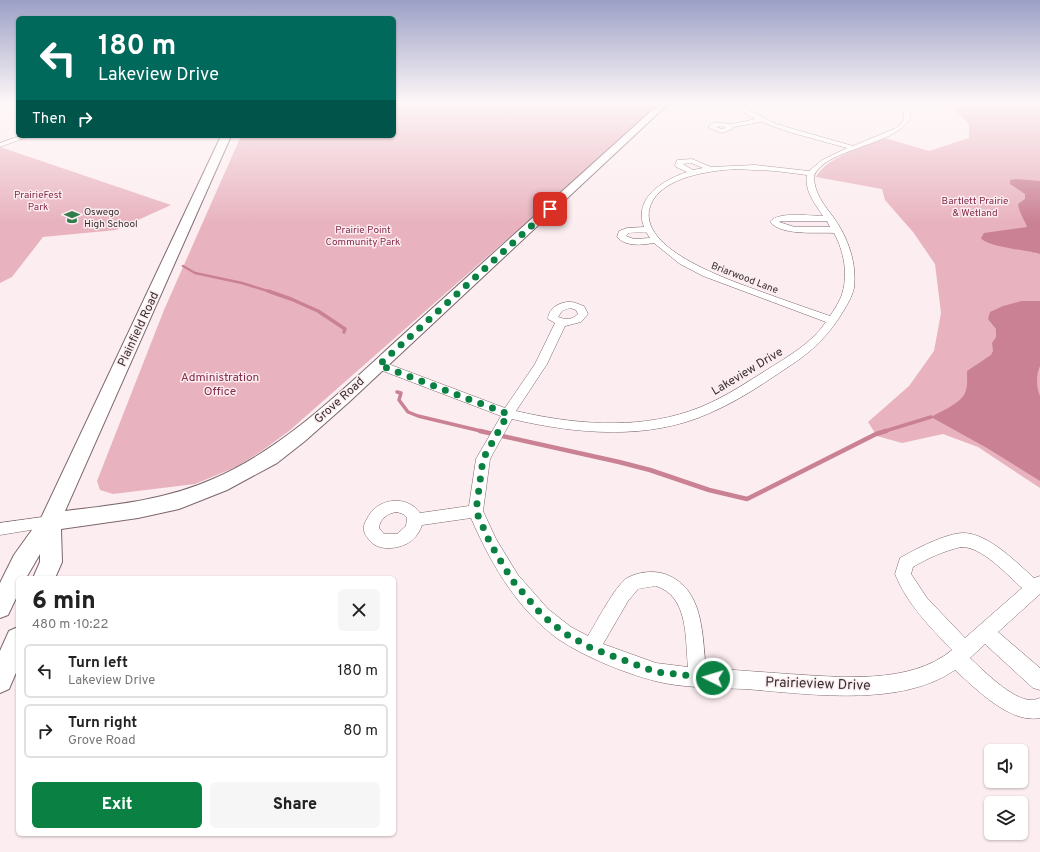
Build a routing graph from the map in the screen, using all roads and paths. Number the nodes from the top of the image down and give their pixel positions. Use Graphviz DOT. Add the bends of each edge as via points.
graph roads {
  1 [pos="223,143"];
  2 [pos="622,143"];
  3 [pos="836,143"];
  4 [pos="865,143"];
  5 [pos="853,148"];
  6 [pos="711,169"];
  7 [pos="693,172"];
  8 [pos="811,173"];
  9 [pos="830,219"];
  10 [pos="648,229"];
  11 [pos="837,230"];
  12 [pos="656,240"];
  13 [pos="833,321"];
  14 [pos="561,322"];
  15 [pos="379,365"];
  16 [pos="508,414"];
  17 [pos="476,511"];
  18 [pos="416,520"];
  19 [pos="50,522"];
  20 [pos="0,529"];
  21 [pos="45,576"];
  22 [pos="1037,586"];
  23 [pos="0,607"];
  24 [pos="985,633"];
  25 [pos="16,644"];
  26 [pos="591,648"];
  27 [pos="961,654"];
  28 [pos="698,677"];
  29 [pos="0,680"];
  30 [pos="1040,681"];
  31 [pos="1040,708"];
  1 -- 19 [label="street, Plainfield Road"];
  2 -- 15 [label="street, Grove Road"];
  3 -- 5 [label="street"];
  4 -- 5 [label="street"];
  5 -- 8 [label="street" via="830,158"];
  6 -- 7 [label="street, Briarwood Lane"];
  6 -- 7 [label="street, Briarwood Lane" via="692,161 680,162 679,165"];
  6 -- 8 [label="street, Briarwood Lane" via="756,167"];
  7 -- 10 [label="street, Briarwood Lane" via="673,180 647,202 645,214"];
  8 -- 9 [label="street, Lakeview Drive" via="813,193"];
  9 -- 11 [label="street, Lakeview Drive"];
  9 -- 11 [label="street" via="780,218 774,222 788,229"];
  10 -- 12 [label="street, Briarwood Lane"];
  10 -- 12 [label="street" via="627,231 622,233 621,237 634,243"];
  11 -- 13 [label="street, Lakeview Drive" via="850,265 845,299"];
  12 -- 13 [label="street, Briarwood Lane" via="698,270"];
  13 -- 16 [label="street, Lakeview Drive" via="808,349 727,400 693,415 658,424 610,428 561,424"];
  14 -- 16 [label="street" via="540,364"];
  15 -- 16 [label="street, Lakeview Drive"];
  15 -- 19 [label="street, Grove Road" via="290,443 242,474 168,504"];
  16 -- 17 [label="street" via="483,459"];
  17 -- 18 [label="street"];
  17 -- 26 [label="street, Prairieview Drive" via="490,543 512,580 542,615 564,633"];
  19 -- 20 [label="street"];
  19 -- 21 [label="street, Plainfield Road" via="51,562"];
  19 -- 23 [label="street, Plainfield Road" via="22,562"];
  22 -- 24 [label="street, Prairieview Drive"];
  22 -- 27 [label="street, Prairieview Drive" via="988,550 966,540 952,542 906,563 903,574 908,586"];
  24 -- 27 [label="street, Prairieview Drive"];
  24 -- 30 [label="street"];
  25 -- 29 [label="street"];
  26 -- 28 [label="street, Prairieview Drive" via="656,672"];
  26 -- 28 [label="street" via="632,584 656,579 671,585 683,596 690,611"];
  27 -- 28 [label="street, Prairieview Drive" via="944,667 921,676 905,681 865,686"];
  27 -- 31 [label="street, Prairieview Drive" via="1006,701 1025,710"];
}
